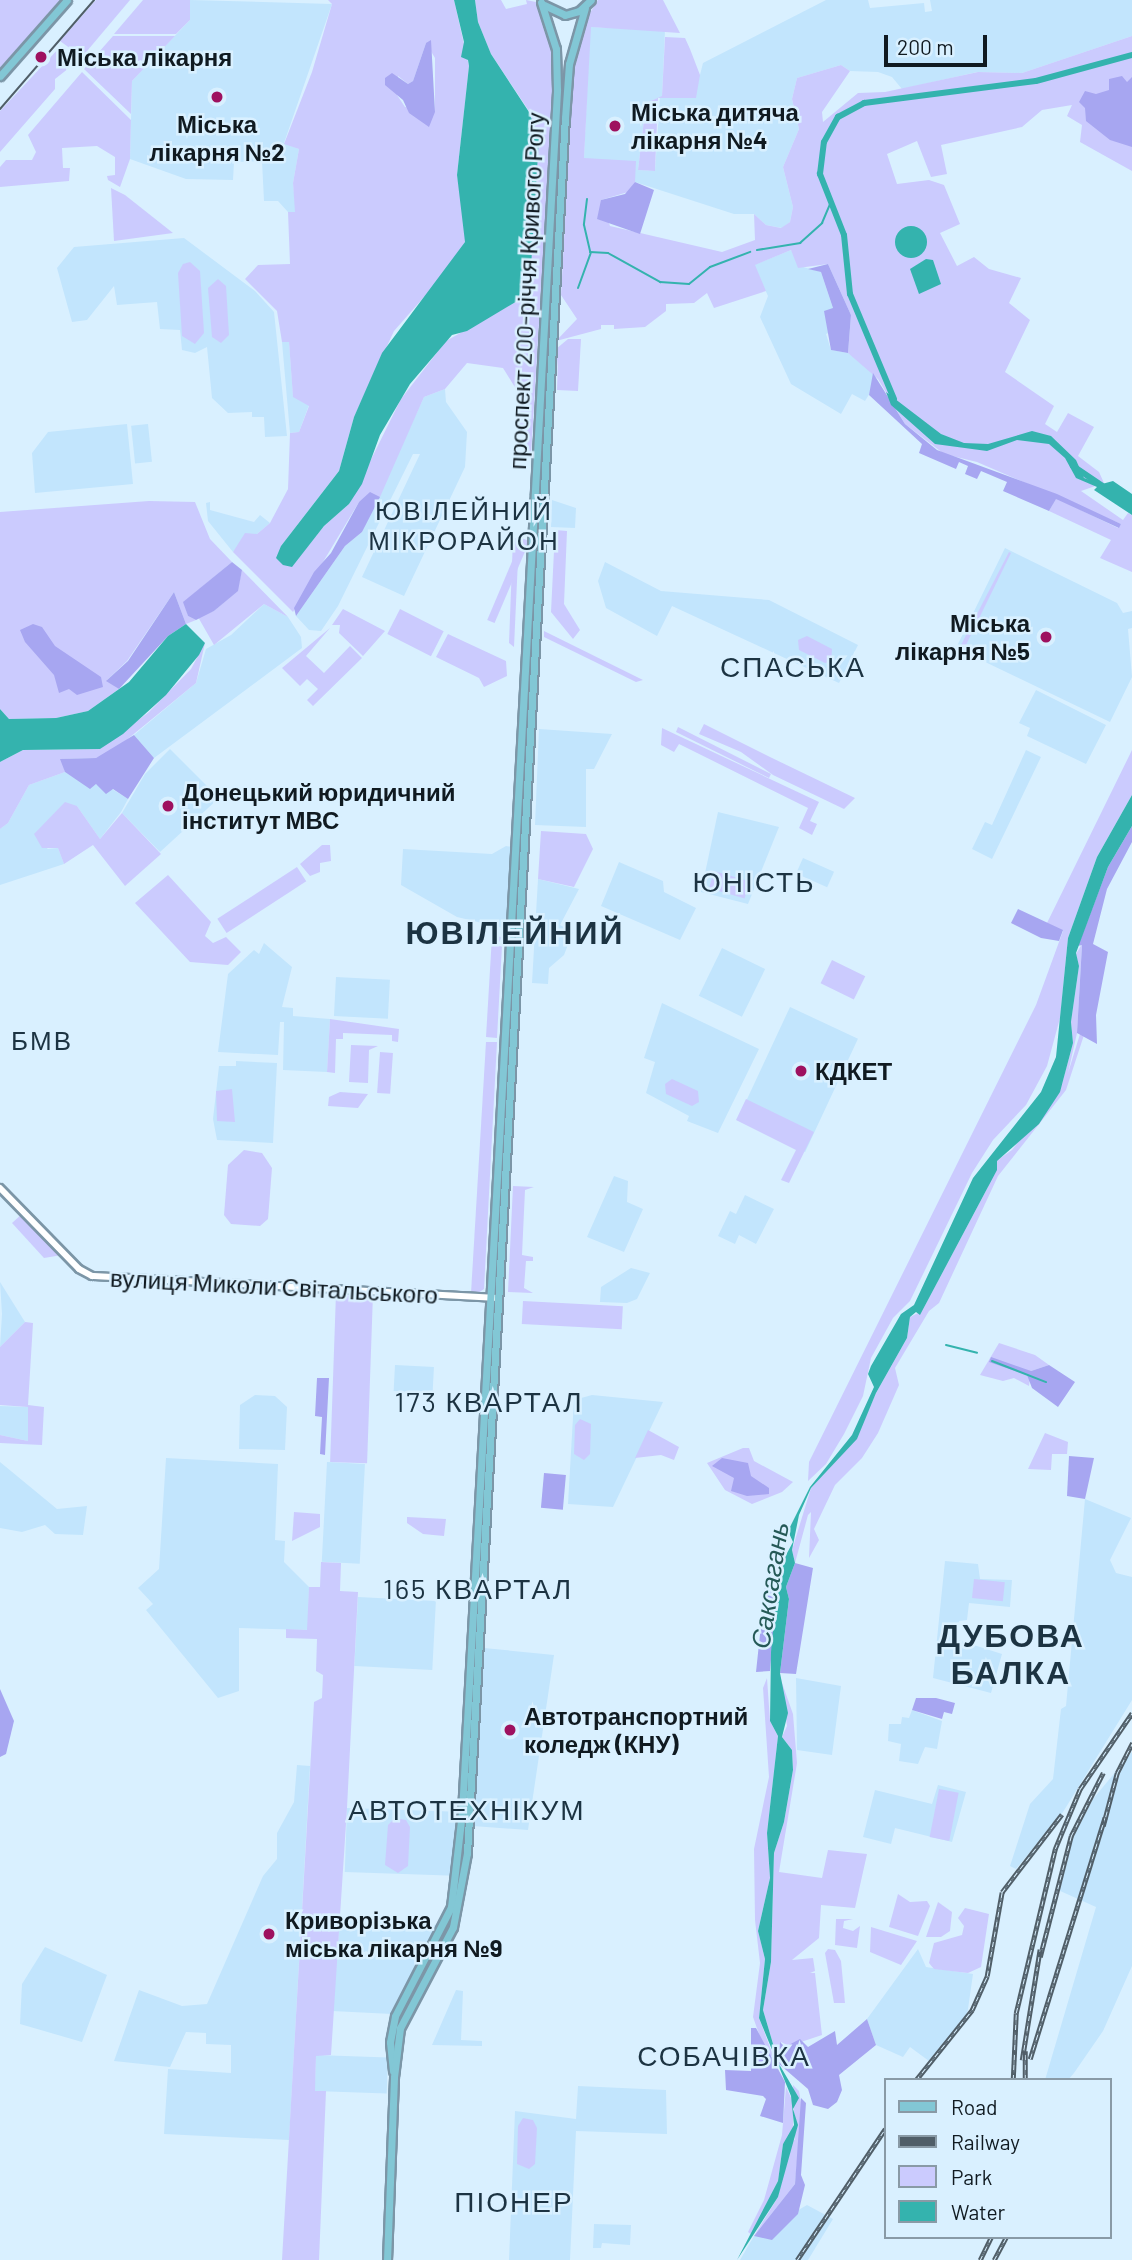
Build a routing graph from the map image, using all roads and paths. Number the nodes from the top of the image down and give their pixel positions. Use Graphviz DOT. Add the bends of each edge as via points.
graph roads {
  1 [pos="67,0"];
  2 [pos="591,0"];
  3 [pos="540,1"];
  4 [pos="585,8"];
  5 [pos="0,76"];
  6 [pos="536,448"];
  7 [pos="547,449"];
  8 [pos="501,1097"];
  9 [pos="510,1098"];
  10 [pos="0,1188"];
  11 [pos="490,1298"];
  12 [pos="500,1298"];
  13 [pos="475,1569"];
  14 [pos="484,1569"];
  15 [pos="466,1799"];
  16 [pos="387,2260"];
  1 -- 5 [label="main road"];
  2 -- 4 [label="main road"];
  3 -- 4 [label="main road" via="565,15"];
  3 -- 6 [label="main road, проспект 200-річчя Кривого Рогу" via="556,49 557,90"];
  4 -- 7 [label="main road, проспект 200-річчя Кривого Рогу" via="569,64"];
  6 -- 7 [label="main road"];
  6 -- 8 [label="main road, проспект 200-річчя Кривого Рогу"];
  7 -- 9 [label="main road, проспект 200-річчя Кривого Рогу"];
  8 -- 9 [label="main road"];
  8 -- 11 [label="main road, проспект 200-річчя Кривого Рогу"];
  9 -- 12 [label="main road, проспект 200-річчя Кривого Рогу"];
  10 -- 11 [label="main road, вулиця Миколи Світальського" via="92,1276"];
  11 -- 12 [label="main road, вулиця Миколи Світальського"];
  11 -- 13 [label="main road, проспект 200-річчя Кривого Рогу"];
  12 -- 14 [label="main road, проспект 200-річчя Кривого Рогу"];
  13 -- 14 [label="main road"];
  13 -- 15 [label="main road, проспект 200-річчя Кривого Рогу"];
  14 -- 15 [label="main road, проспект 200-річчя Кривого Рогу"];
  15 -- 16 [label="main road" via="452,1901 441,1933 395,2016 390,2042 394,2077"];
}
